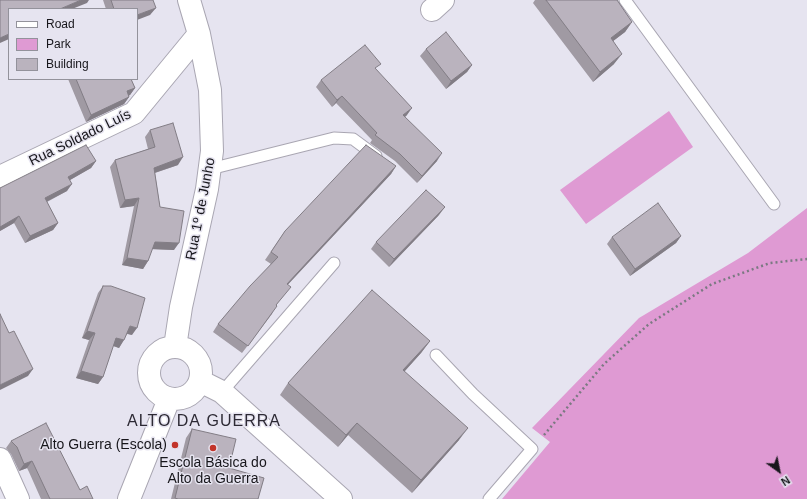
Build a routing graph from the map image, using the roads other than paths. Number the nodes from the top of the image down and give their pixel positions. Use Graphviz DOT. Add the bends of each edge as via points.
graph roads {
  1 [pos="189,0"];
  2 [pos="625,0"];
  3 [pos="199,34"];
  4 [pos="384,162"];
  5 [pos="210,169"];
  6 [pos="0,177"];
  7 [pos="774,204"];
  8 [pos="334,263"];
  9 [pos="175,347"];
  10 [pos="436,355"];
  11 [pos="200,381"];
  12 [pos="222,392"];
  13 [pos="169,399"];
  14 [pos="0,459"];
  15 [pos="18,499"];
  16 [pos="128,499"];
  17 [pos="341,499"];
  18 [pos="489,499"];
  1 -- 3 [label="street, Rua 1º de Junho"];
  2 -- 7 [label="lane"];
  3 -- 5 [label="street, Rua 1º de Junho" via="210,90"];
  3 -- 6 [label="street, Rua Soldado Luís" via="134,113"];
  4 -- 5 [label="lane" via="353,139 334,138"];
  5 -- 9 [label="street, Rua 1º de Junho"];
  8 -- 12 [label="lane"];
  9 -- 11 [label="street" via="187,350 196,358 200,369"];
  9 -- 13 [label="street" via="164,349 155,355 148,376 159,394"];
  10 -- 18 [label="lane" via="532,449"];
  11 -- 12 [label="street"];
  11 -- 13 [label="street" via="188,396 179,400"];
  12 -- 17 [label="street"];
  13 -- 16 [label="street"];
  14 -- 15 [label="street"];
}
